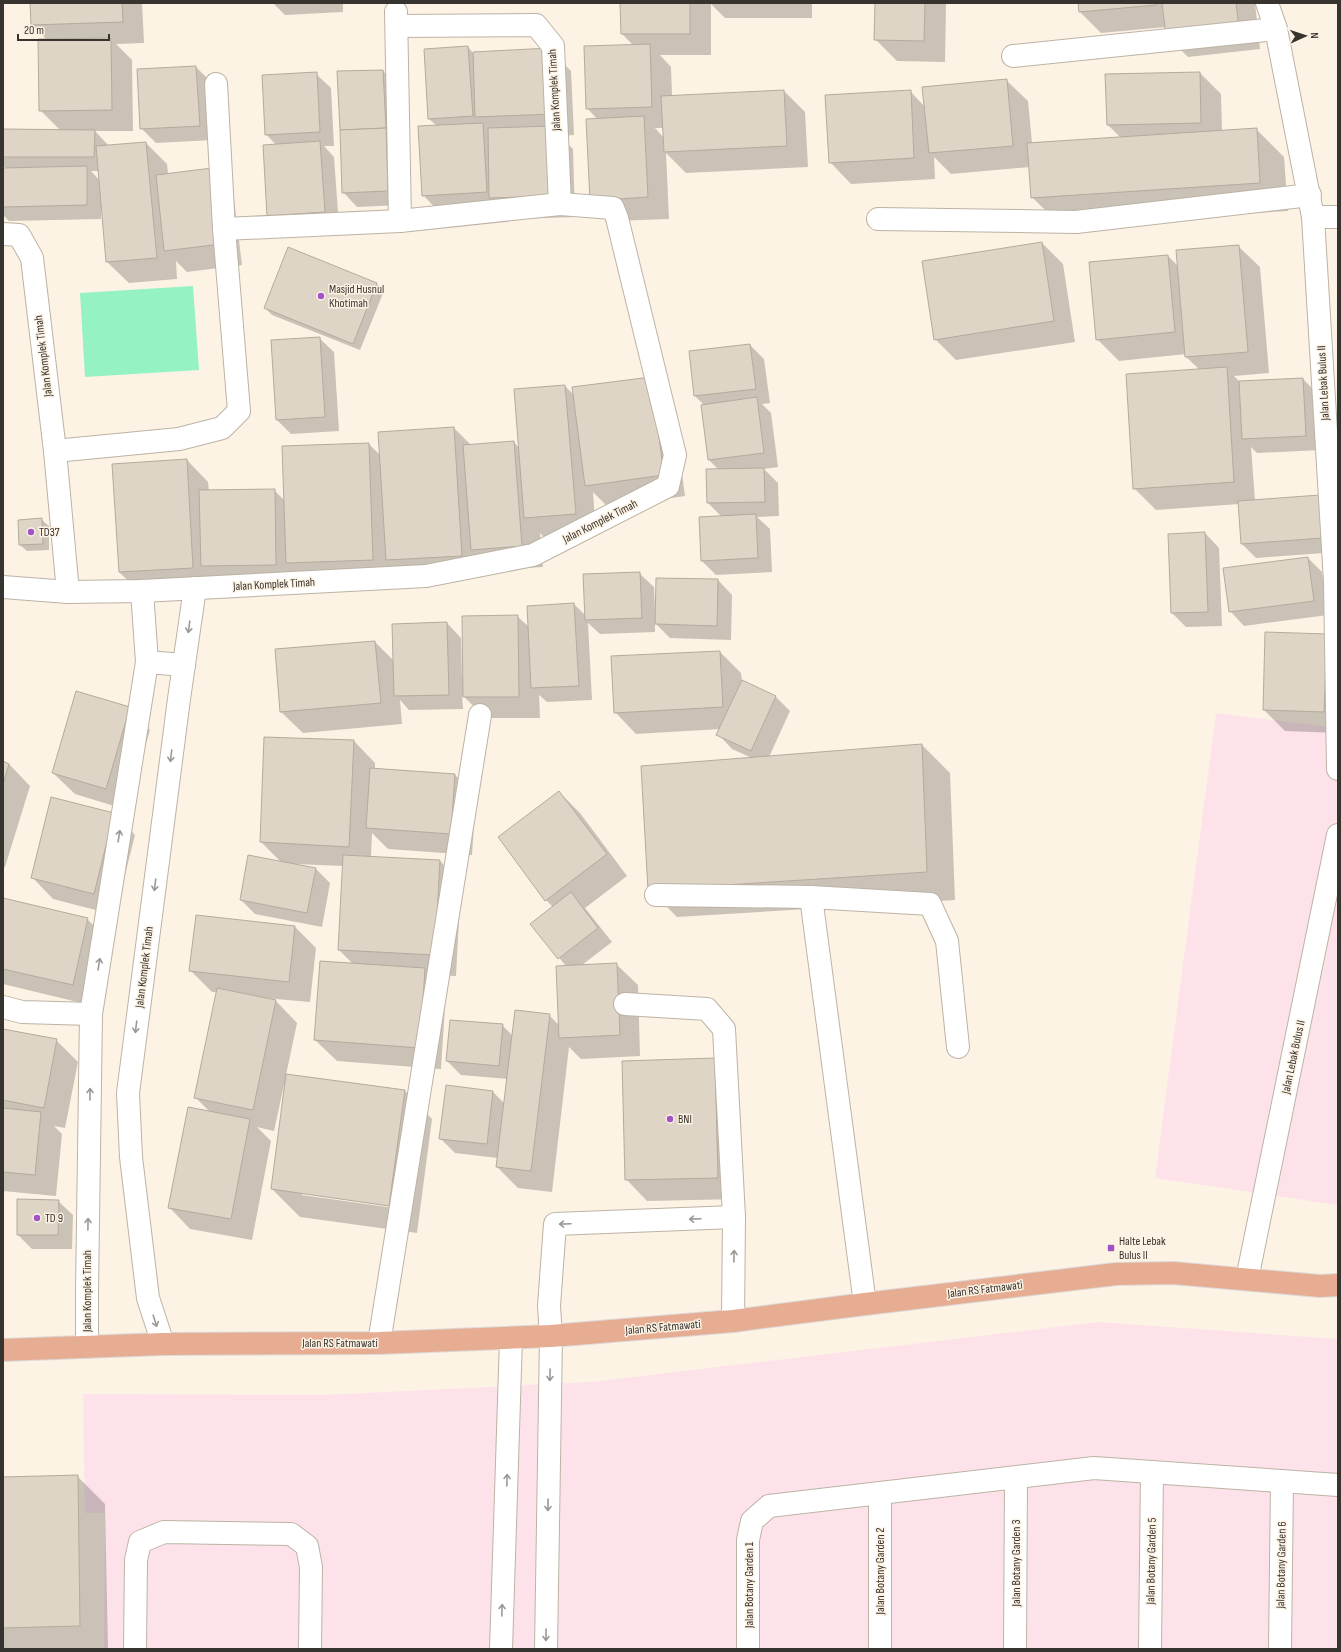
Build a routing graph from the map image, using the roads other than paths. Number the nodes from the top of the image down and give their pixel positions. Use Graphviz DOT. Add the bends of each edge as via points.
graph roads {
  1 [pos="1267,3"];
  2 [pos="1276,29"];
  3 [pos="1013,56"];
  4 [pos="216,84"];
  5 [pos="1310,195"];
  6 [pos="560,204"];
  7 [pos="1313,217"];
  8 [pos="1338,217"];
  9 [pos="878,219"];
  10 [pos="400,221"];
  11 [pos="224,229"];
  12 [pos="3,234"];
  13 [pos="55,451"];
  14 [pos="1337,581"];
  15 [pos="3,587"];
  16 [pos="194,588"];
  17 [pos="142,591"];
  18 [pos="68,592"];
  19 [pos="147,662"];
  20 [pos="184,664"];
  21 [pos="480,715"];
  22 [pos="1338,769"];
  23 [pos="1338,836"];
  24 [pos="656,895"];
  25 [pos="811,897"];
  26 [pos="625,1004"];
  27 [pos="3,1007"];
  28 [pos="91,1014"];
  29 [pos="958,1047"];
  30 [pos="734,1217"];
  31 [pos="1247,1279"];
  32 [pos="1332,1288"];
  33 [pos="865,1304"];
  34 [pos="733,1321"];
  35 [pos="551,1336"];
  36 [pos="511,1338"];
  37 [pos="379,1343"];
  38 [pos="163,1344"];
  39 [pos="87,1347"];
  40 [pos="3,1350"];
  41 [pos="1152,1472"];
  42 [pos="1016,1478"];
  43 [pos="1282,1481"];
  44 [pos="1338,1485"];
  45 [pos="880,1493"];
  46 [pos="135,1649"];
  47 [pos="310,1649"];
  48 [pos="501,1649"];
  49 [pos="546,1649"];
  50 [pos="748,1649"];
  51 [pos="880,1649"];
  52 [pos="1015,1649"];
  53 [pos="1150,1649"];
  54 [pos="1280,1649"];
  1 -- 2 [label="street, Jalan Lebak Bulus II"];
  2 -- 3 [label="street"];
  2 -- 5 [label="street, Jalan Lebak Bulus II"];
  4 -- 11 [label="street"];
  5 -- 7 [label="street, Jalan Lebak Bulus II"];
  5 -- 9 [label="street" via="1076,222"];
  6 -- 10 [label="street, Jalan Komplek Timah"];
  6 -- 10 [label="street, Jalan Komplek Timah" via="552,46 536,25 397,19"];
  6 -- 16 [label="street, Jalan Komplek Timah" via="613,208 617,218 675,455 668,486 533,555 426,576"];
  7 -- 8 [label="street"];
  7 -- 14 [label="street, Jalan Lebak Bulus II"];
  10 -- 11 [label="street, Jalan Komplek Timah"];
  11 -- 13 [label="street" via="239,411 222,428 179,439"];
  12 -- 13 [label="street, Jalan Komplek Timah" via="19,235 32,258"];
  13 -- 18 [label="street, Jalan Komplek Timah"];
  14 -- 22 [label="street, Jalan Lebak Bulus II"];
  15 -- 18 [label="street, Jalan Komplek Timah"];
  16 -- 17 [label="street, Jalan Komplek Timah"];
  16 -- 20 [label="street, Jalan Komplek Timah, one-way"];
  17 -- 18 [label="street, Jalan Komplek Timah"];
  17 -- 19 [label="street, Jalan Komplek Timah"];
  19 -- 20 [label="street"];
  28 -- 19 [label="street, Jalan Komplek Timah, one-way"];
  20 -- 38 [label="street, Jalan Komplek Timah, one-way" via="128,1092 131,1157 148,1298"];
  21 -- 37 [label="street"];
  23 -- 31 [label="street, Jalan Lebak Bulus II"];
  24 -- 25 [label="street"];
  25 -- 29 [label="street" via="930,904 947,941"];
  25 -- 33 [label="street"];
  26 -- 30 [label="street" via="708,1009 724,1029"];
  27 -- 28 [label="street" via="22,1012"];
  39 -- 28 [label="street, Jalan Komplek Timah, one-way"];
  34 -- 30 [label="street, one-way"];
  30 -- 35 [label="street, one-way" via="555,1224 550,1306"];
  31 -- 32 [label="main road, Jalan RS Fatmawati"];
  31 -- 33 [label="main road, Jalan RS Fatmawati" via="1173,1273 1116,1274"];
  33 -- 34 [label="main road, Jalan RS Fatmawati"];
  34 -- 35 [label="main road, Jalan RS Fatmawati"];
  35 -- 36 [label="main road, Jalan RS Fatmawati"];
  35 -- 49 [label="street, one-way"];
  36 -- 37 [label="main road, Jalan RS Fatmawati"];
  48 -- 36 [label="street, one-way"];
  37 -- 38 [label="main road, Jalan RS Fatmawati"];
  38 -- 39 [label="main road, Jalan RS Fatmawati"];
  39 -- 40 [label="main road, Jalan RS Fatmawati"];
  41 -- 42 [label="street" via="1094,1468"];
  41 -- 43 [label="street"];
  41 -- 53 [label="street, Jalan Botany Garden 5"];
  42 -- 45 [label="street"];
  42 -- 52 [label="street, Jalan Botany Garden 3"];
  43 -- 44 [label="street"];
  43 -- 54 [label="street, Jalan Botany Garden 6"];
  45 -- 50 [label="street, Jalan Botany Garden 1" via="769,1506 752,1521 748,1540"];
  45 -- 51 [label="street, Jalan Botany Garden 2"];
  46 -- 47 [label="street" via="136,1560 140,1542 164,1532 291,1534 307,1546 311,1566"];
}
